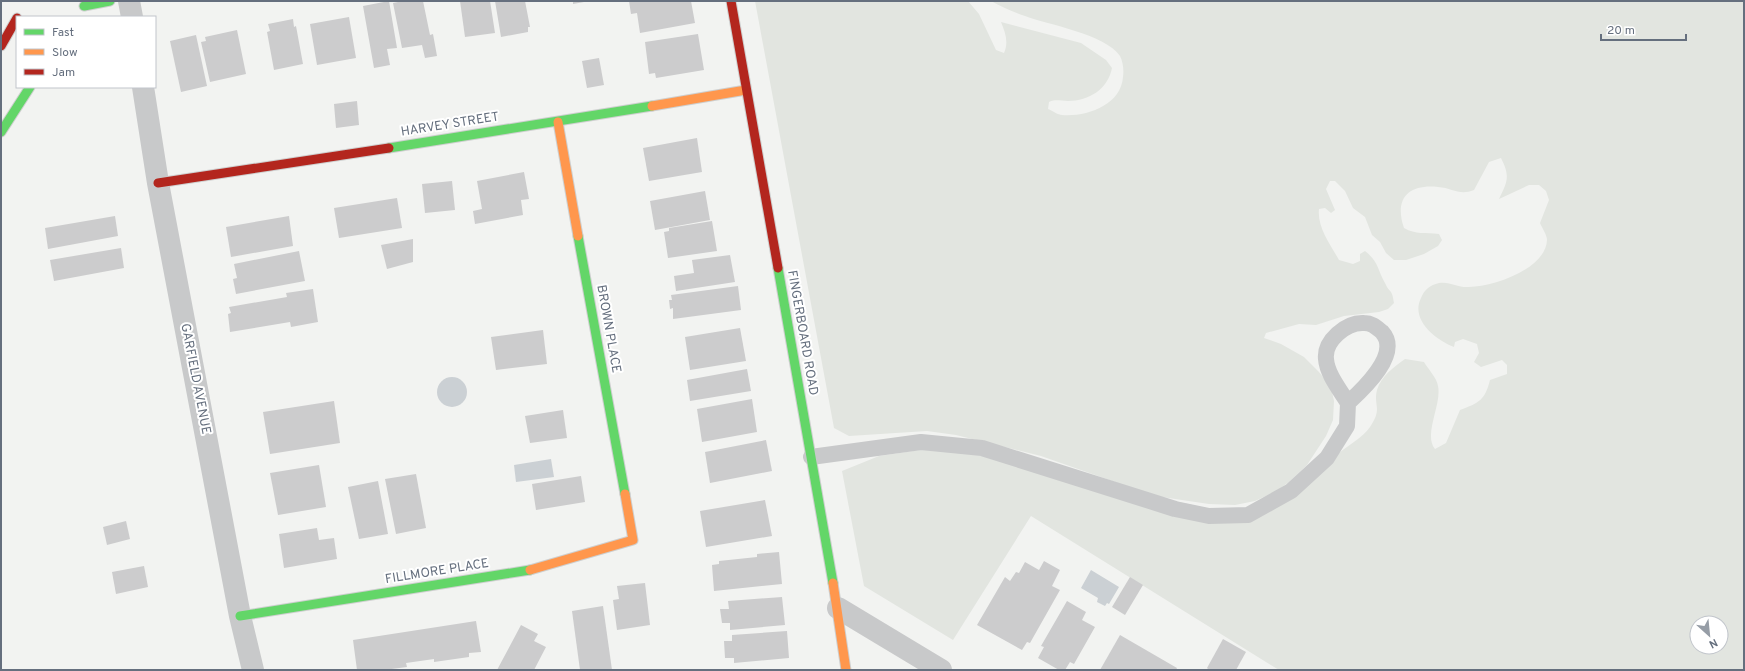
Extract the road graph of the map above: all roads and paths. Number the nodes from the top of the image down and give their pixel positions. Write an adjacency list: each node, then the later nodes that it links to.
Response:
1 (110, 1): 4 (main road)
2 (129, 1): 5 (street)
3 (731, 1): 11 (main road, FINGERBOARD ROAD)
4 (84, 6)
5 (132, 16)
6 (16, 19): 7 (main road)
7 (1, 46)
8 (25, 88): 12 (main road)
9 (29, 88): 14 (main road)
10 (143, 88): 15 (street, GARFIELD AVENUE)
11 (746, 90): 13 (main road, HARVEY STREET); 17 (main road, FINGERBOARD ROAD)
12 (6, 106)
13 (558, 122): 15 (main road, HARVEY STREET); 18 (main road, BROWN PLACE)
14 (1, 132)
15 (158, 183): 20 (street, GARFIELD AVENUE)
16 (1348, 403): 16 (lane); 17 (lane)
17 (811, 457): 19 (main road, FINGERBOARD ROAD)
18 (633, 540): 20 (main road, FILLMORE PLACE)
19 (838, 608): 22 (main road, FINGERBOARD ROAD); 23 (street)
20 (240, 616): 21 (street, GARFIELD AVENUE)
21 (253, 670)
22 (846, 670)
23 (941, 670)

